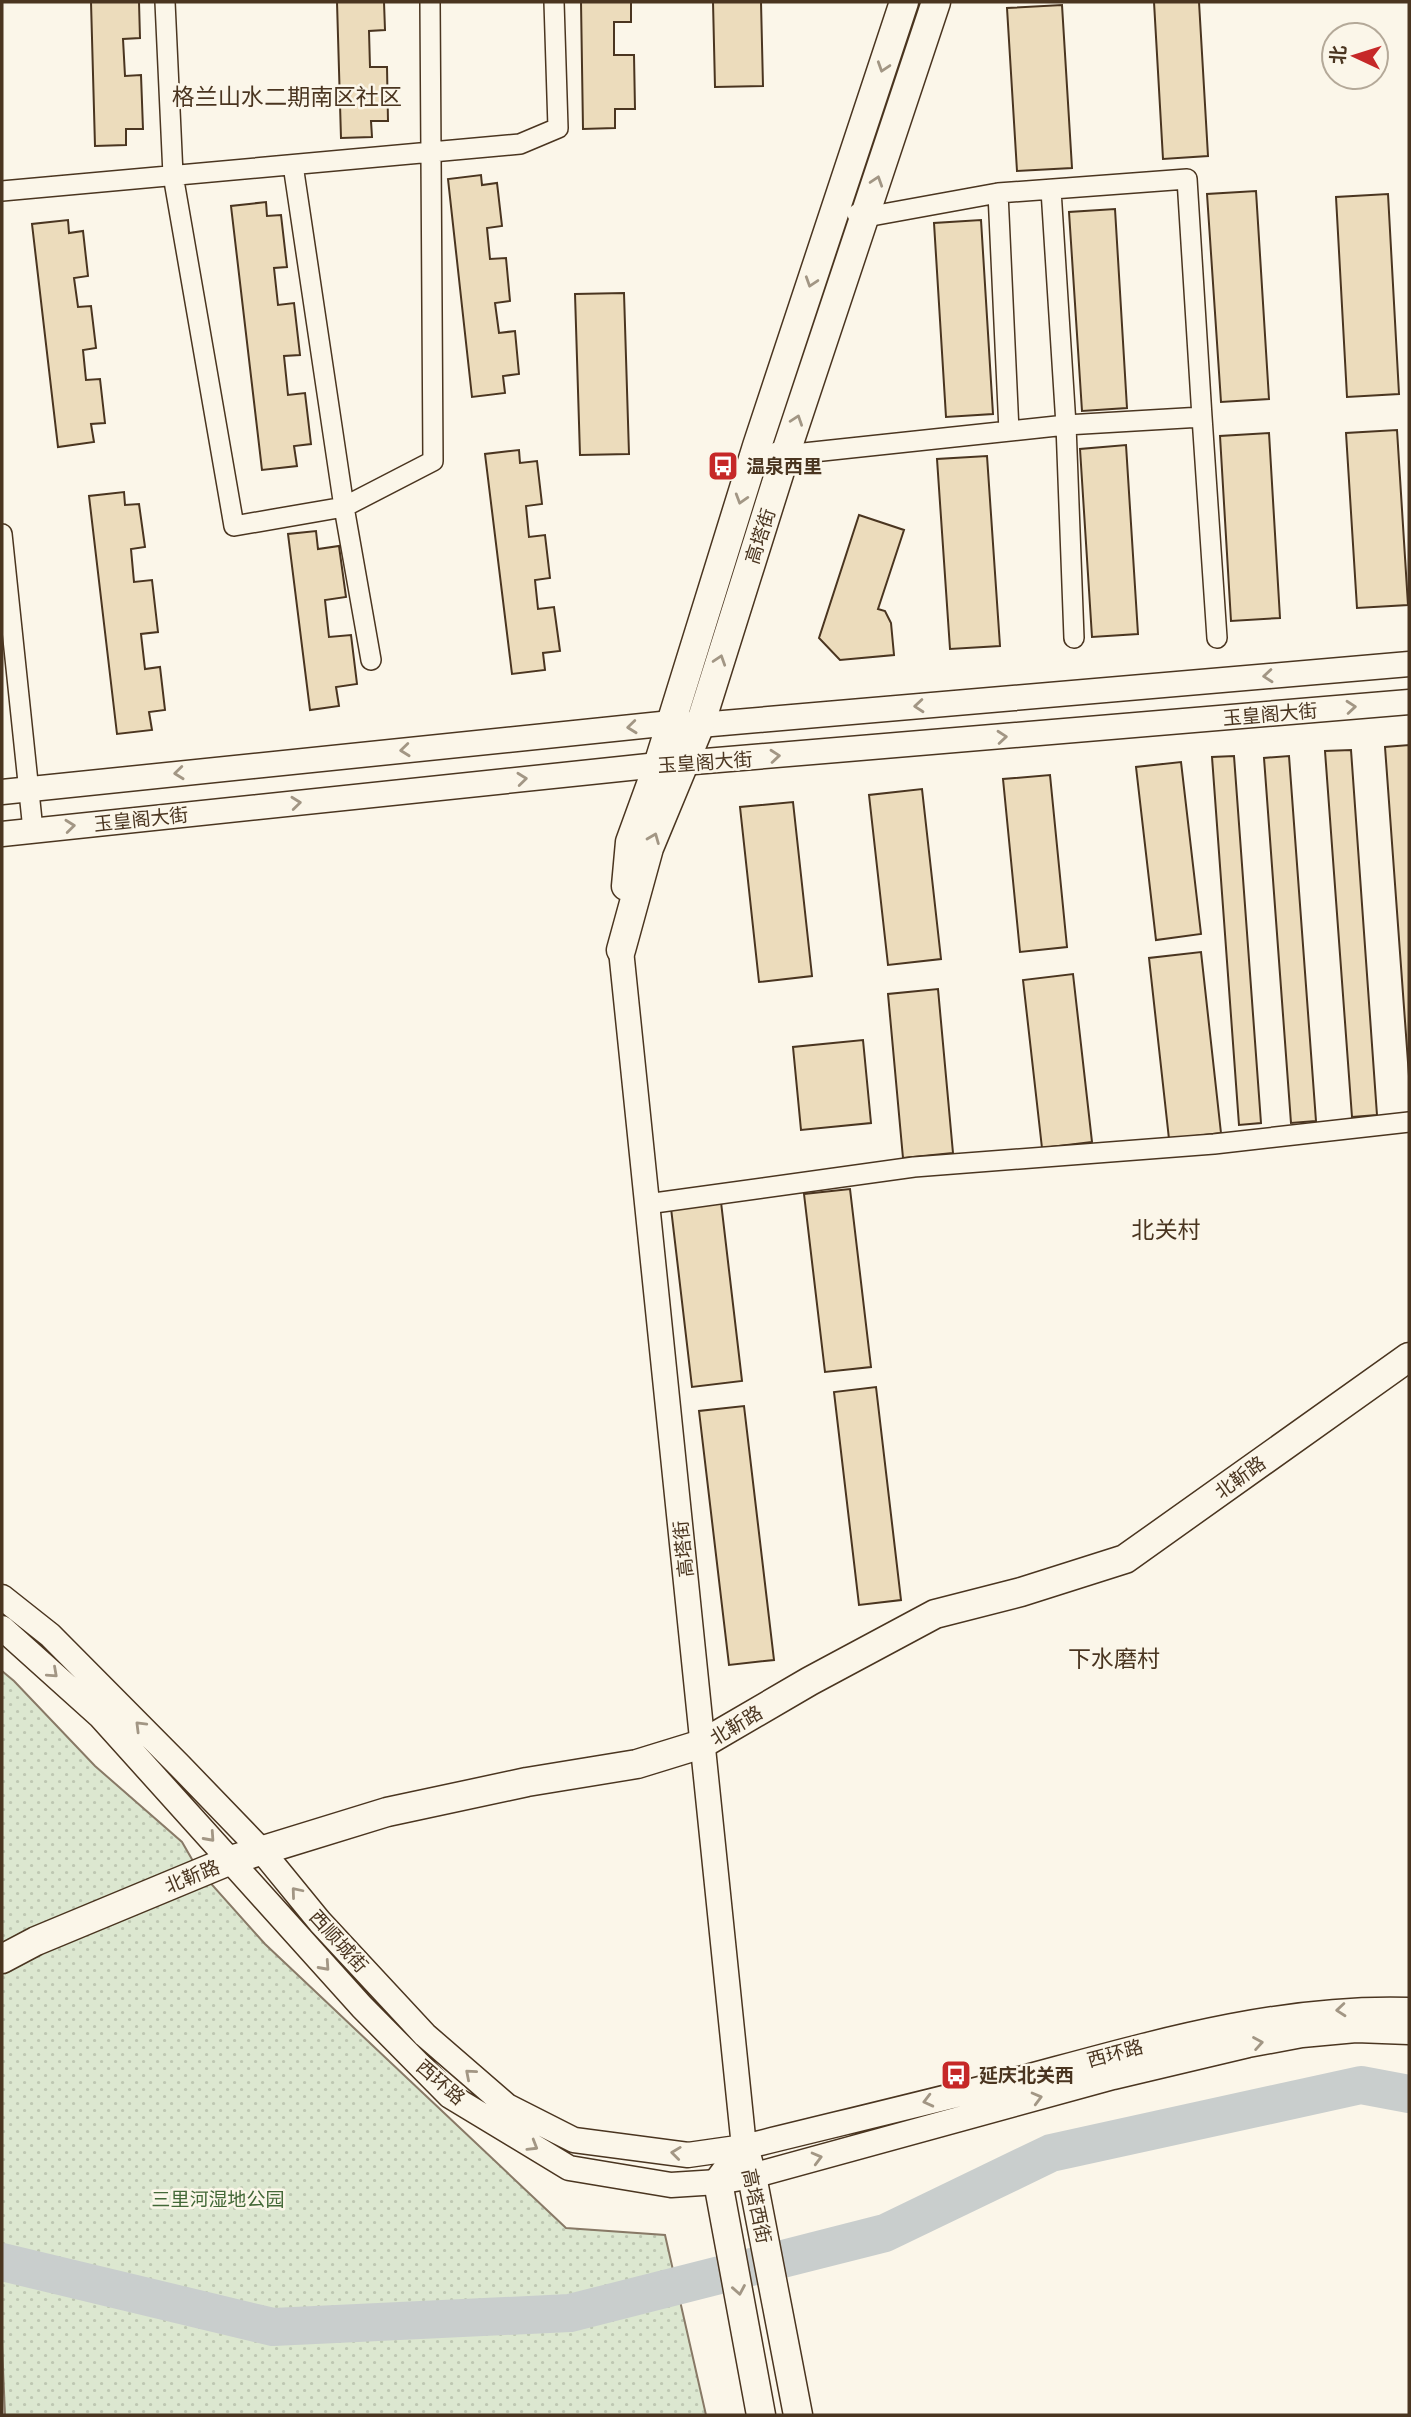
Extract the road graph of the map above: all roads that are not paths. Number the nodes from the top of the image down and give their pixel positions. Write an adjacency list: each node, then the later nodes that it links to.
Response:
1 (165, 2): 8 (street)
2 (430, 2): 6 (street)
3 (554, 2): 6 (street)
4 (904, 2): 12 (main road, 高塔街, one-way to 12)
5 (936, 2): 13 (main road, 高塔街, one-way to 5)
6 (432, 152): 7 (street); 19 (street)
7 (293, 164): 8 (street); 19 (street)
8 (173, 176): 10 (street); 19 (street)
9 (1051, 190): 11 (street); 14 (street); 15 (street)
10 (2, 191)
11 (998, 193): 13 (street); 16 (street)
12 (836, 206): 13 (street); 17 (main road, 高塔街, one-way to 17)
13 (866, 216): 18 (main road, 高塔街, one-way to 13)
14 (1202, 417): 15 (street); 21 (street)
15 (1066, 425): 16 (street); 22 (street)
16 (1009, 431): 18 (street)
17 (757, 446): 18 (street); 26 (main road, 高塔街, one-way to 26)
18 (785, 455): 27 (main road, 高塔街, one-way to 18)
19 (344, 507): 23 (street)
20 (2, 534): 29 (street)
21 (1217, 638)
22 (1074, 639)
23 (371, 660)
24 (1409, 664): 27 (street, 玉皇阁大街, one-way to 27)
25 (1409, 702): 28 (street, 玉皇阁大街, one-way to 25)
26 (671, 723): 27 (street, 玉皇阁大街); 28 (main road, 高塔街); 29 (street, 玉皇阁大街, one-way to 29)
27 (700, 725): 28 (main road, 高塔街)
28 (671, 764): 31 (street, 玉皇阁大街, one-way to 28); 33 (main road, 高塔街)
29 (28, 788): 30 (street, 玉皇阁大街); 31 (street)
30 (2, 792)
31 (33, 830): 32 (street, 玉皇阁大街)
32 (2, 834)
33 (621, 950): 35 (street, 高塔街)
34 (1409, 1122): 35 (street)
35 (647, 1204): 39 (street, 高塔街)
36 (1409, 1357): 39 (main road, 北靳路)
37 (2, 1597): 40 (street, 西顺城街, one-way to 37)
38 (2, 1628): 41 (street, one-way to 41)
39 (702, 1744): 40 (main road, 北靳路); 45 (street, 高塔街)
40 (262, 1851): 41 (main road, 北靳路); 45 (street, 西顺城街, one-way to 40)
41 (231, 1860): 42 (main road, 北靳路); 47 (street, 西环路, one-way to 47)
42 (2, 1959)
43 (1409, 2010): 45 (street, 西环路, one-way to 45)
44 (1409, 2032): 46 (street, 西环路, one-way to 44)
45 (744, 2147): 46 (main road, 高塔西街); 47 (main road, 高塔西街)
46 (752, 2176): 47 (street, 西环路); 49 (main road, 高塔西街)
47 (719, 2182): 48 (main road, 高塔西街, one-way to 48)
48 (761, 2415)
49 (798, 2415)

